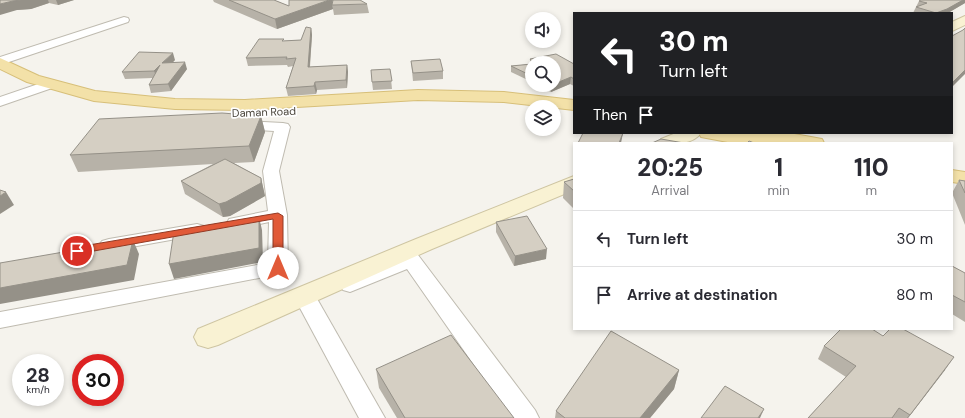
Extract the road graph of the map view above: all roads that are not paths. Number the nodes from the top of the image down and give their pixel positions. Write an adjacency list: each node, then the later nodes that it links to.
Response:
1 (124, 20): 4 (street)
2 (965, 20): 3 (street)
3 (953, 26)
4 (0, 62): 6 (main road)
5 (0, 79): 7 (main road, Daman Road)
6 (50, 84): 7 (street); 9 (main road)
7 (33, 91): 8 (street); 11 (main road, Daman Road)
8 (0, 102)
9 (573, 105)
10 (525, 110): 11 (main road, Daman Road)
11 (240, 112): 25 (street)
12 (561, 113): 13 (main road)
13 (573, 115)
14 (690, 134): 17 (street)
15 (714, 134): 18 (main road)
16 (761, 134): 19 (main road)
17 (670, 142)
18 (759, 142)
19 (810, 142)
20 (953, 166): 21 (main road)
21 (965, 168)
22 (953, 176): 23 (main road)
23 (965, 178)
24 (573, 182): 27 (street)
25 (278, 216): 26 (street); 29 (street)
26 (93, 248)
27 (335, 282): 28 (street); 32 (street)
28 (304, 295): 30 (street); 31 (street)
29 (0, 320)
30 (208, 337)
31 (372, 418)
32 (526, 418)

